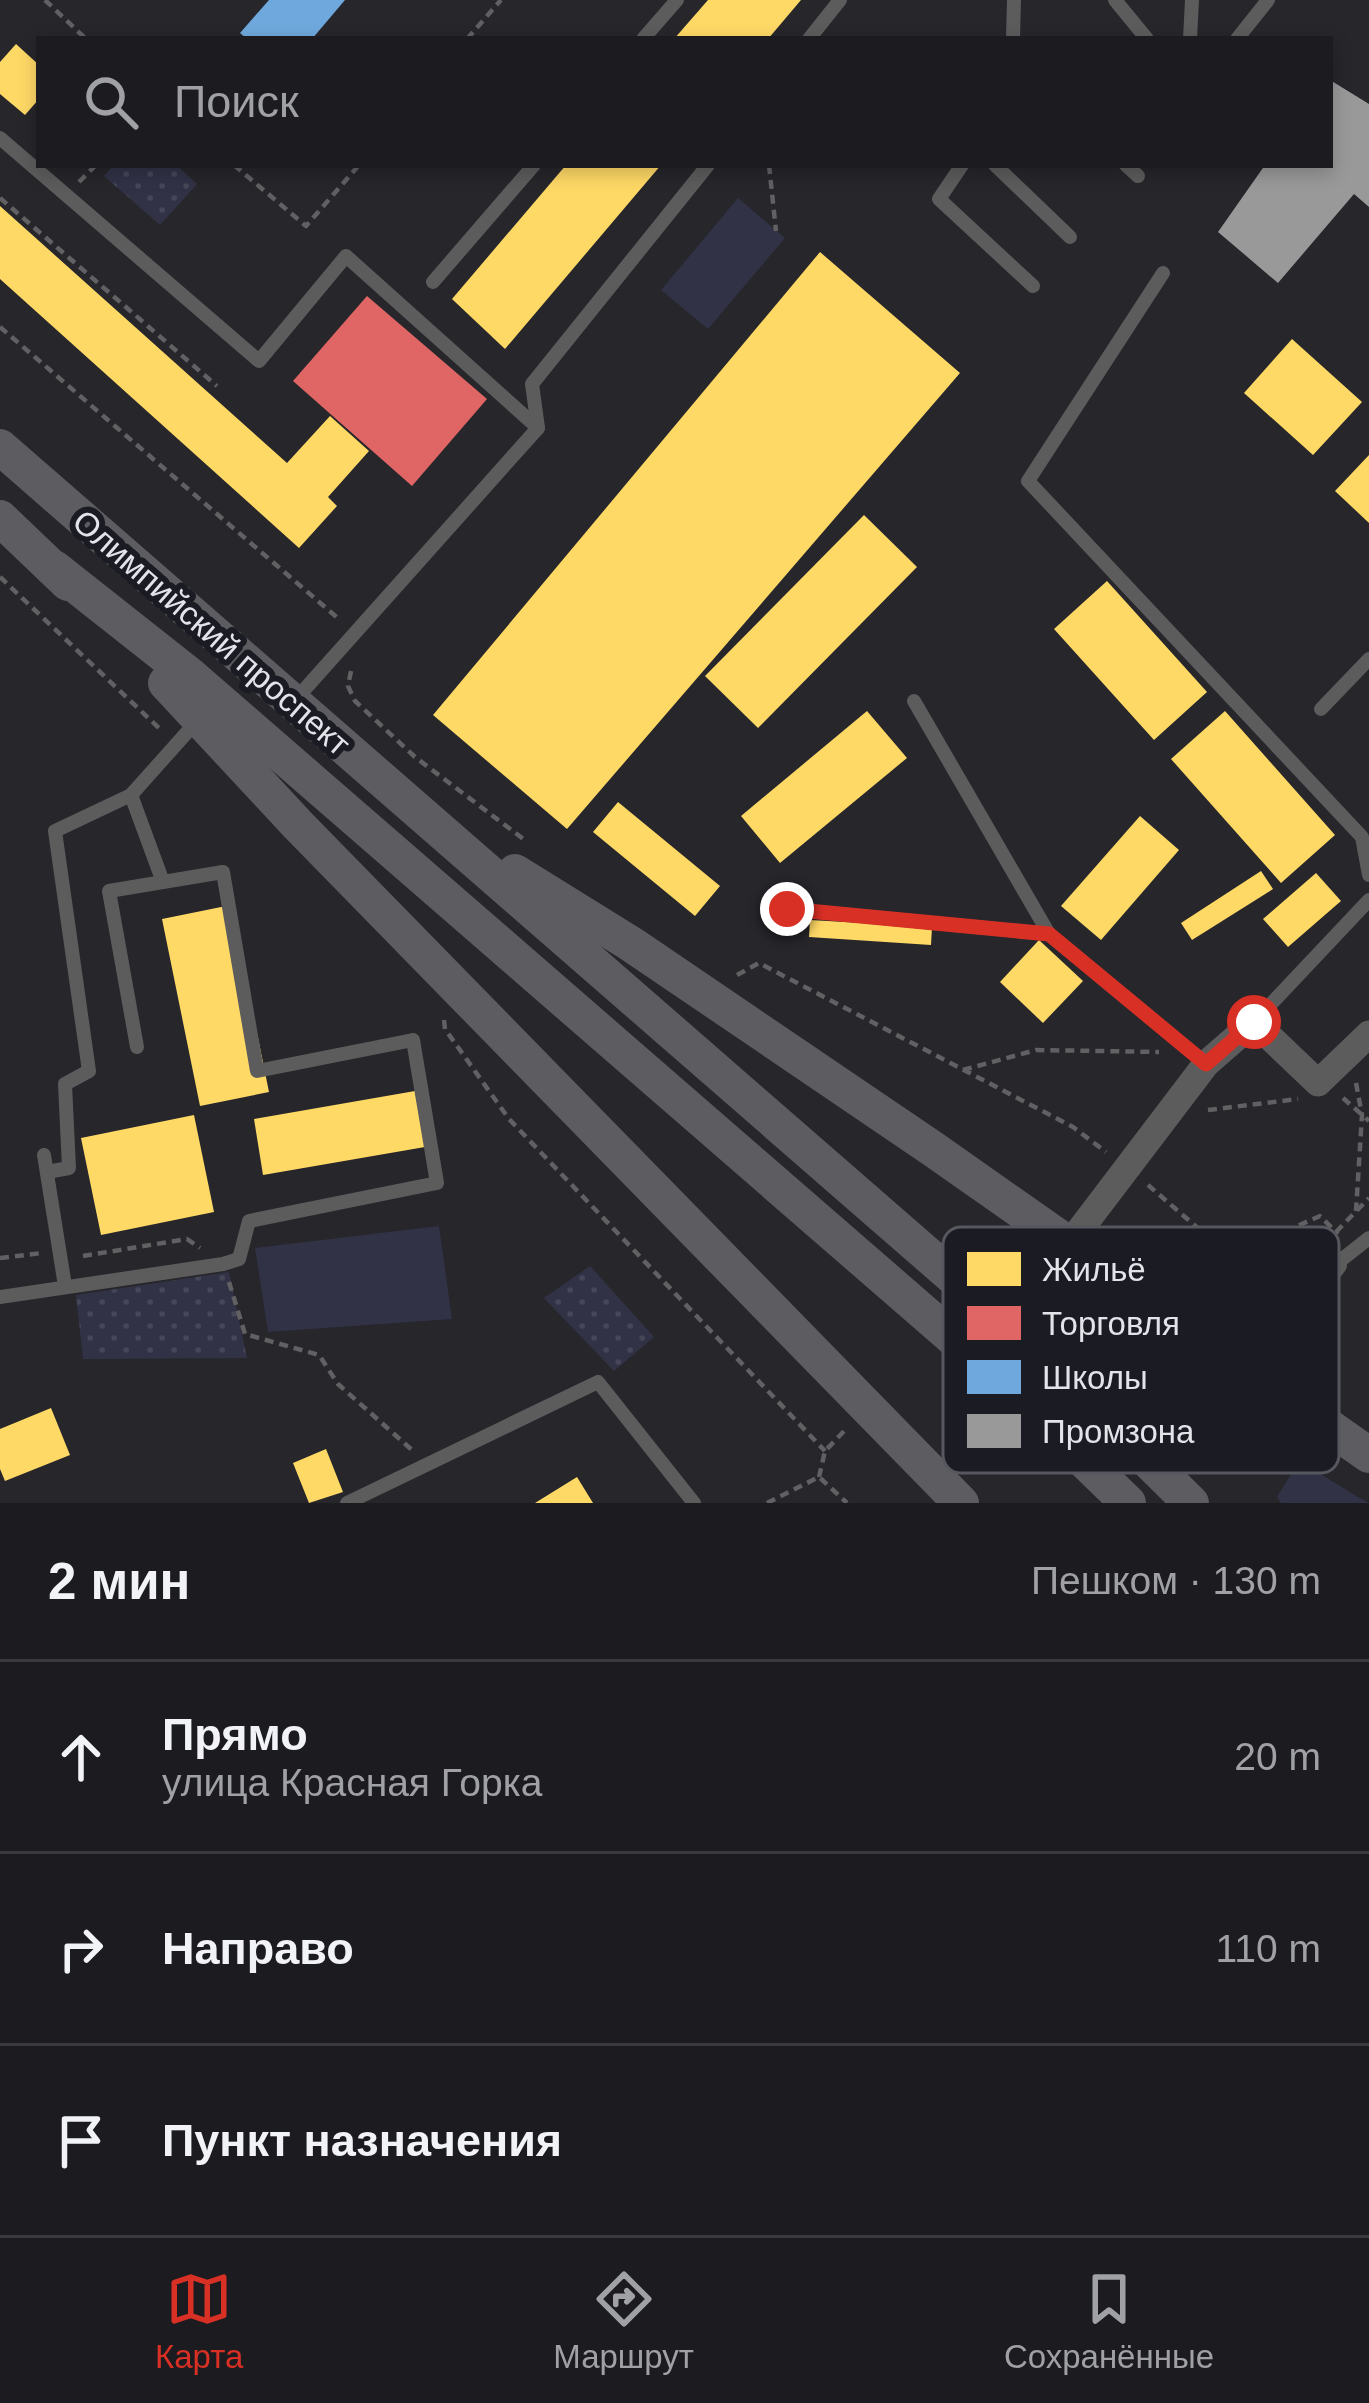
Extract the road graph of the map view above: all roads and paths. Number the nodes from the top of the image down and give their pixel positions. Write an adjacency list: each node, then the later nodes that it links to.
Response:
1 (45, 0): 9 (path)
2 (500, 0): 10 (path)
3 (677, 0): 11 (lane)
4 (840, 0): 12 (lane)
5 (1014, 0): 13 (lane)
6 (1114, 0): 14 (lane)
7 (1192, 0): 15 (lane)
8 (1268, 0): 16 (lane)
9 (83, 36)
10 (470, 36)
11 (646, 36)
12 (811, 36)
13 (1012, 36)
14 (1144, 36)
15 (1190, 36)
16 (1239, 36)
17 (0, 138): 33 (lane)
18 (238, 168): 19 (path)
19 (356, 168)
20 (531, 168): 29 (lane)
21 (706, 168): 33 (lane)
22 (769, 168): 26 (path)
23 (960, 168): 30 (lane)
24 (998, 168): 27 (lane)
25 (0, 198): 32 (path)
26 (776, 231)
27 (1070, 237)
28 (1163, 273): 46 (lane)
29 (433, 282)
30 (1033, 286)
31 (0, 326): 37 (path)
32 (217, 386)
33 (538, 428): 37 (lane)
34 (0, 447): 40 (main road, Олимпийский проспект)
35 (0, 518): 36 (main road, Олимпийский проспект)
36 (54, 568): 42 (main road); 88 (main road)
37 (355, 634): 40 (lane); 45 (path)
38 (1369, 658): 41 (lane)
39 (914, 701): 50 (lane)
40 (292, 703): 44 (main road, Олимпийский проспект)
41 (1321, 709)
42 (200, 718): 43 (lane); 99 (main road)
43 (131, 795): 47 (lane); 66 (lane)
44 (423, 816): 69 (main road); 84 (main road)
45 (530, 844)
46 (1369, 874)
47 (163, 882): 55 (lane); 83 (lane)
48 (1369, 900): 52 (lane)
49 (787, 909): 50 (lane)
50 (1049, 934): 56 (lane)
51 (736, 976): 58 (path)
52 (1254, 1022): 54 (street); 56 (street)
53 (445, 1029): 94 (path)
54 (1369, 1034)
55 (137, 1047)
56 (1199, 1058): 58 (path); 65 (street)
57 (1352, 1066): 62 (path)
58 (964, 1070): 65 (path)
59 (1332, 1088): 62 (path)
60 (1301, 1099): 61 (path)
61 (1190, 1112)
62 (1362, 1114): 63 (path); 68 (path)
63 (1369, 1121)
64 (44, 1155): 66 (lane)
65 (1127, 1168): 70 (street); 71 (path)
66 (46, 1172): 86 (lane)
67 (1369, 1198): 68 (path)
68 (1356, 1211): 74 (path)
69 (1047, 1227)
70 (1082, 1227)
71 (1196, 1227)
72 (1295, 1227): 73 (path)
73 (1331, 1227)
74 (1339, 1229)
75 (1339, 1235): 78 (path)
76 (1369, 1238): 78 (lane)
77 (187, 1239): 80 (path)
78 (1353, 1251): 82 (lane); 85 (lane)
79 (30, 1252): 81 (path)
80 (81, 1256)
81 (0, 1258)
82 (1339, 1261)
83 (223, 1264): 86 (lane); 91 (path)
84 (943, 1268)
85 (1339, 1270)
86 (65, 1286): 87 (lane)
87 (0, 1297)
88 (943, 1329)
89 (1339, 1435): 90 (main road)
90 (1369, 1455)
91 (428, 1464): 95 (lane); 96 (lane)
92 (1097, 1473): 100 (main road)
93 (1161, 1473): 101 (main road)
94 (819, 1477): 97 (path); 98 (path)
95 (346, 1503)
96 (694, 1503)
97 (767, 1503)
98 (847, 1503)
99 (961, 1503)
100 (1128, 1503)
101 (1191, 1503)

